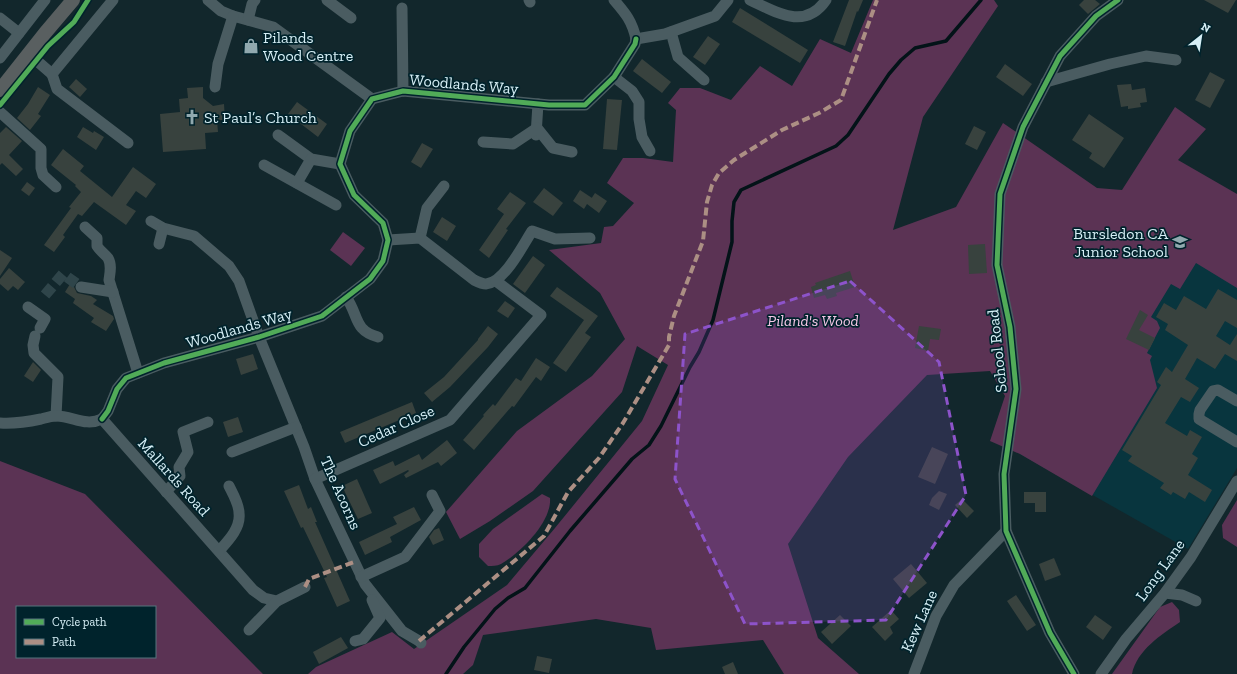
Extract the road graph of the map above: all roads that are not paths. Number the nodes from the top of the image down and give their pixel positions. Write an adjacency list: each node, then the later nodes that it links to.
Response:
1 (45, 0): 18 (street)
2 (74, 0): 20 (main road)
3 (113, 0): 23 (street)
4 (208, 0): 13 (street)
5 (256, 0): 16 (street)
6 (328, 0): 15 (street)
7 (614, 0): 19 (street)
8 (728, 0): 17 (street)
9 (750, 0): 10 (street)
10 (826, 0)
11 (1118, 0): 26 (street, School Road)
12 (402, 8): 29 (street)
13 (233, 16): 16 (street); 27 (street)
14 (0, 18): 18 (street)
15 (351, 18)
16 (248, 20): 30 (street)
17 (671, 32): 19 (street); 25 (street)
18 (19, 33): 21 (street)
19 (636, 39): 24 (street, Woodlands Way)
20 (28, 54): 23 (street); 28 (main road)
21 (0, 58)
22 (1176, 60): 26 (street)
23 (52, 74): 36 (street)
24 (614, 77): 31 (street, Woodlands Way); 37 (street)
25 (704, 80)
26 (1046, 82): 74 (street, School Road)
27 (215, 87)
28 (0, 90)
29 (403, 91): 30 (street, Woodlands Way); 31 (street, Woodlands Way)
30 (372, 99): 40 (street)
31 (538, 104): 33 (street)
32 (0, 112): 44 (street)
33 (537, 132): 35 (street); 38 (street)
34 (278, 135): 39 (street)
35 (484, 142)
36 (128, 143)
37 (650, 150)
38 (572, 152)
39 (311, 159): 40 (street); 42 (street)
40 (340, 164): 51 (street)
41 (264, 165): 42 (street)
42 (297, 183): 45 (street)
43 (444, 186): 49 (street)
44 (56, 187)
45 (336, 205)
46 (151, 221): 48 (street, The Acorns)
47 (85, 227): 55 (street)
48 (163, 228): 52 (street); 59 (street, The Acorns)
49 (420, 238): 51 (street); 53 (street)
50 (590, 238): 53 (street)
51 (388, 240): 56 (street, Woodlands Way)
52 (159, 244)
53 (496, 281): 69 (street, Cedar Close)
54 (80, 287): 55 (street)
55 (113, 292): 60 (street)
56 (346, 297): 58 (street); 59 (street, Woodlands Way)
57 (28, 307): 62 (street)
58 (378, 337)
59 (259, 338): 60 (street, Woodlands Way); 66 (street, The Acorns)
60 (138, 372): 63 (street, Woodlands Way)
61 (1237, 401): 67 (street)
62 (56, 416): 63 (street); 65 (street)
63 (102, 419): 72 (street, Mallards Road)
64 (208, 422): 72 (street)
65 (0, 423)
66 (296, 427): 68 (street); 69 (street, The Acorns)
67 (1237, 442)
68 (232, 452)
69 (315, 479): 76 (street, The Acorns)
70 (1237, 481): 78 (street, Long Lane)
71 (230, 486): 75 (street)
72 (166, 492): 75 (street, Mallards Road)
73 (432, 495): 76 (street)
74 (1006, 532): 84 (street, Kew Lane); 85 (street, School Road)
75 (219, 552): 80 (street, Mallards Road)
76 (363, 581): 82 (street); 83 (street, The Acorns)
77 (305, 587): 80 (street)
78 (1165, 593): 79 (street); 86 (street, Long Lane)
79 (1196, 600)
80 (277, 602): 81 (street)
81 (249, 630)
82 (355, 641)
83 (421, 643)
84 (914, 674)
85 (1074, 674)
86 (1101, 674)

